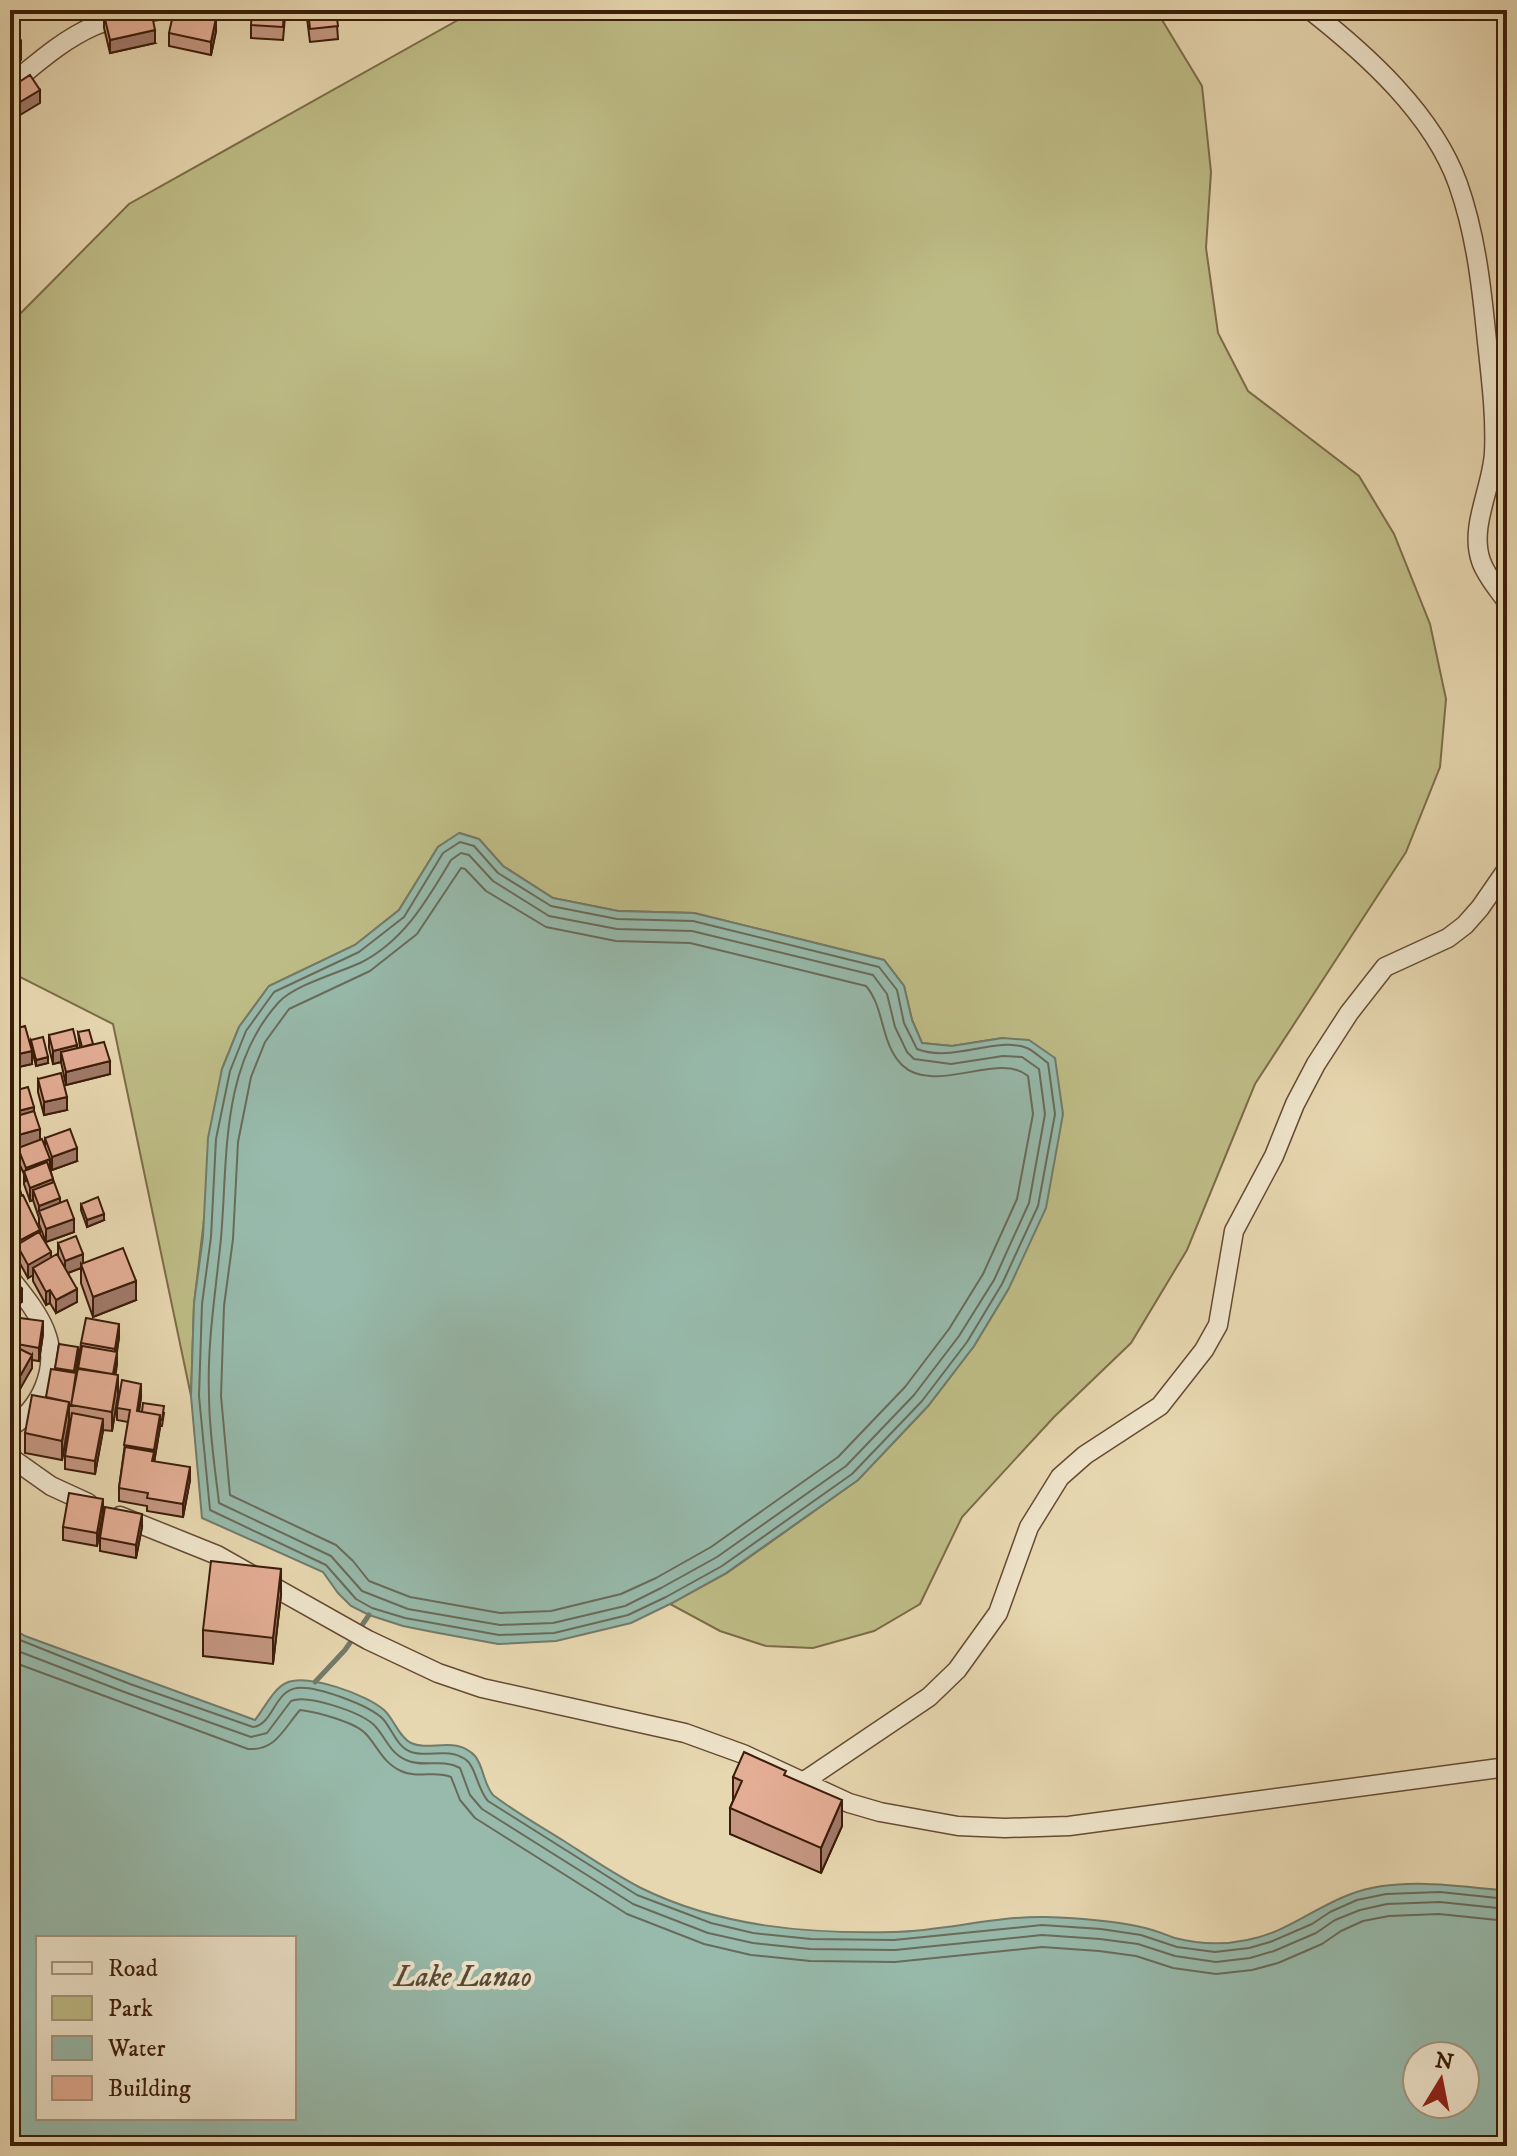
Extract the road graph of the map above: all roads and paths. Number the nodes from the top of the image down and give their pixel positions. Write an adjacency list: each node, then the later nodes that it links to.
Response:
1 (162, 10): 3 (street)
2 (1310, 10): 4 (street)
3 (10, 85)
4 (1507, 602)
5 (1507, 869): 10 (street)
6 (10, 1278): 7 (street)
7 (10, 1427)
8 (10, 1457): 10 (street)
9 (1507, 1767): 10 (street)
10 (803, 1782)

